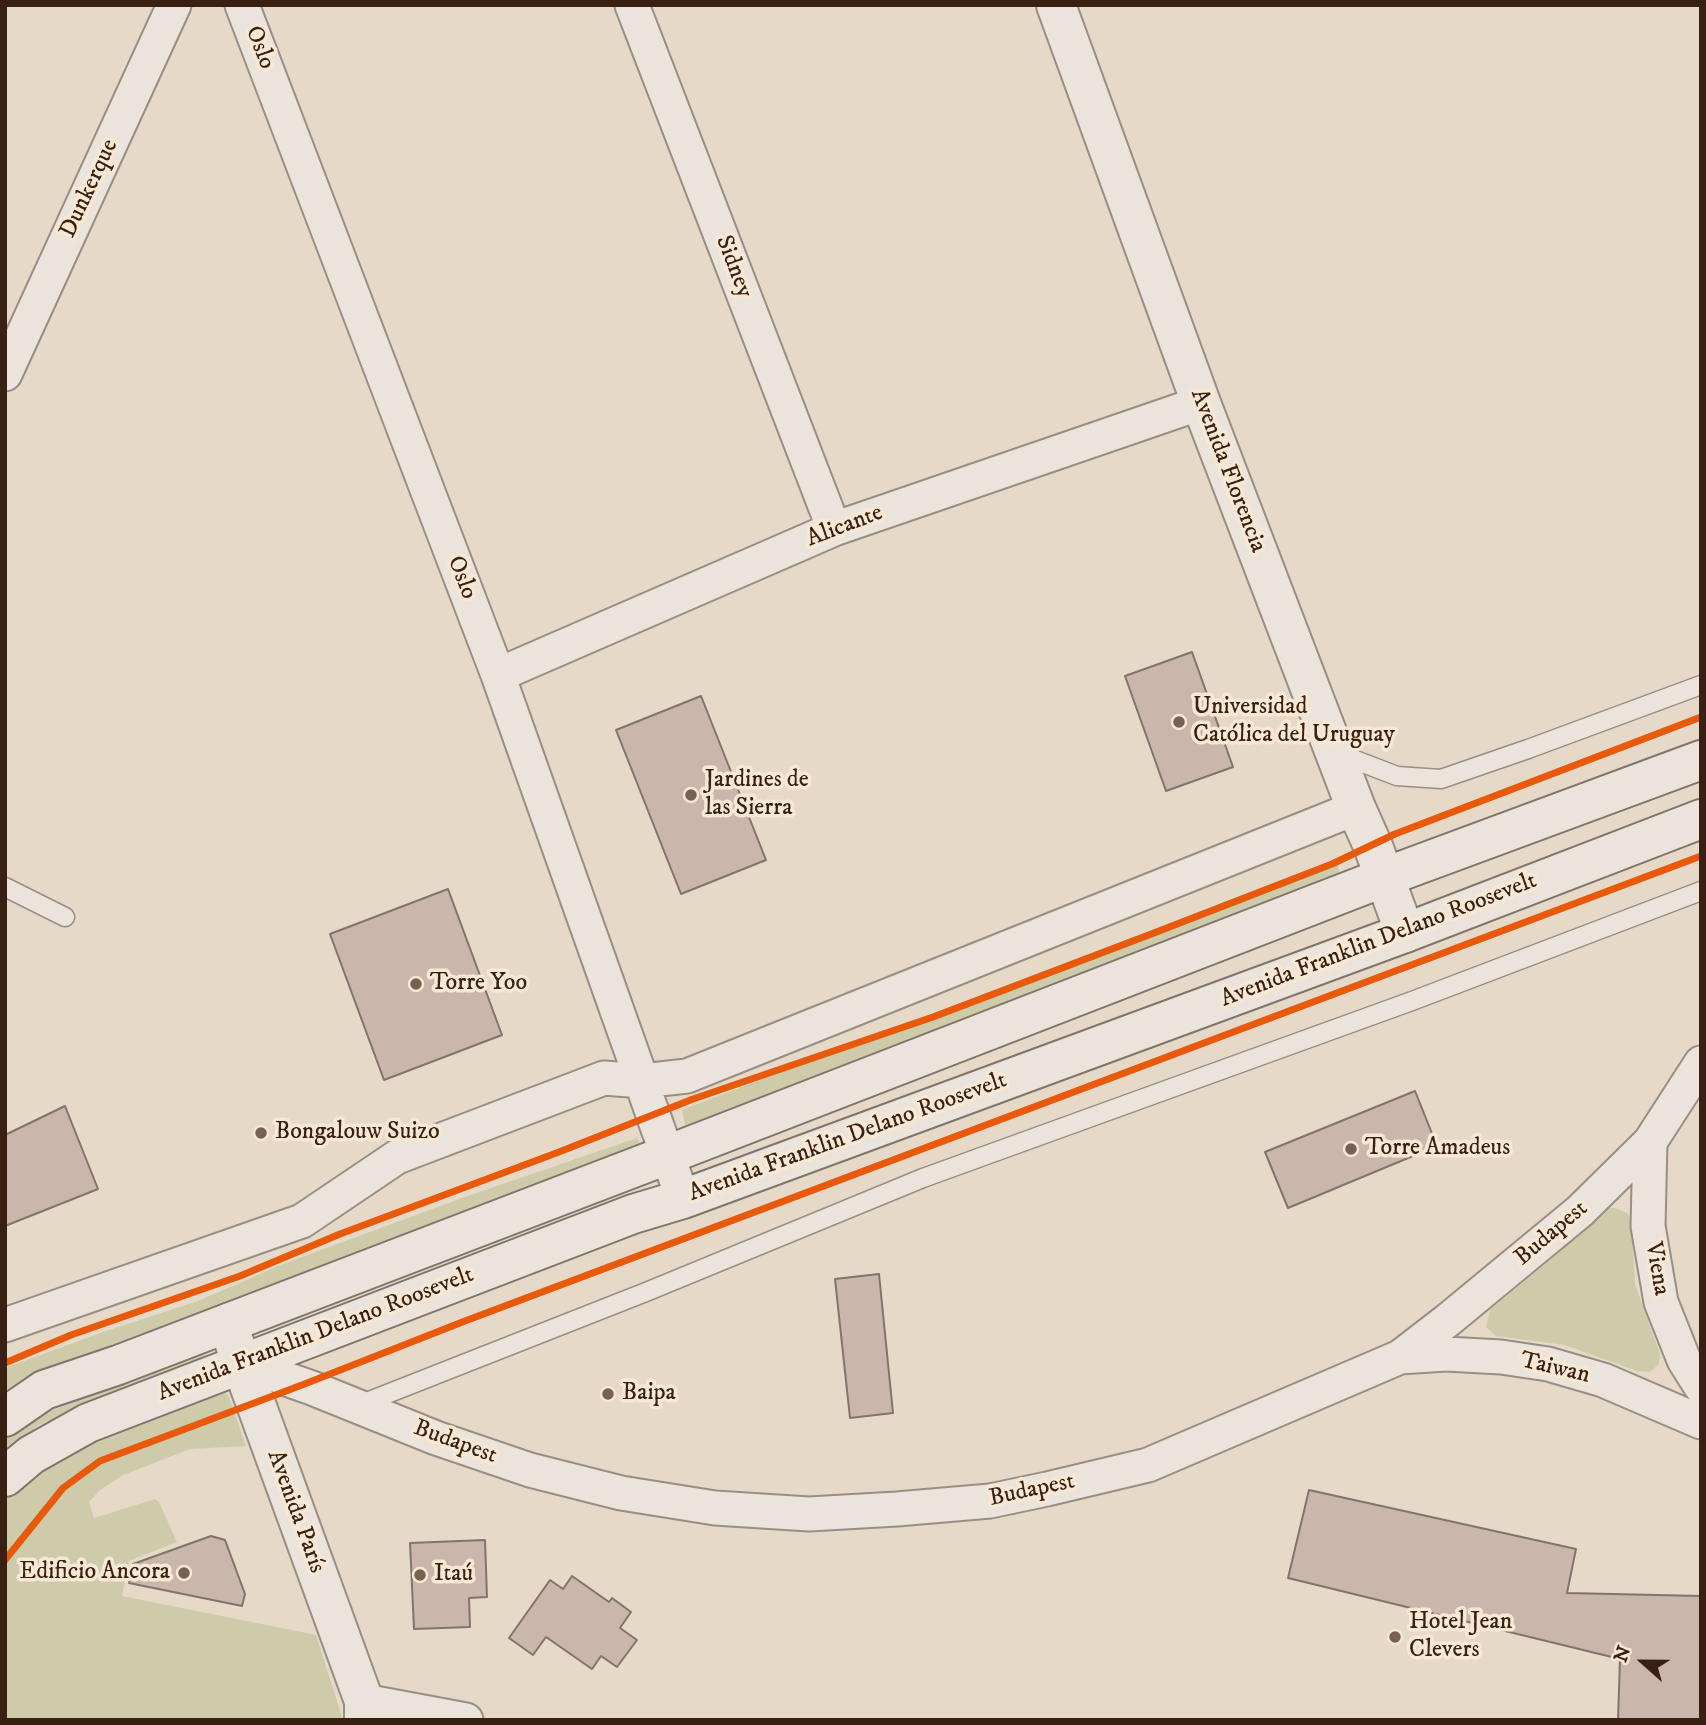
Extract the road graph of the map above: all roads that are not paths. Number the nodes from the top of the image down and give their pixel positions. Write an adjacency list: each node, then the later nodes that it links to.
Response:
1 (174, 5): 5 (street, Dunkerque)
2 (242, 5): 8 (street, Oslo)
3 (632, 5): 7 (street, Sidney)
4 (1056, 5): 6 (main road, Avenida Florencia)
5 (5, 373)
6 (1201, 403): 7 (street, Alicante); 10 (main road, Avenida Florencia)
7 (834, 529): 8 (street, Alicante)
8 (498, 675): 20 (street, Oslo)
9 (1701, 685): 10 (lane)
10 (1335, 752): 12 (main road, Avenida Florencia)
11 (1701, 760): 14 (main road, Avenida Franklin Delano Roosevelt)
12 (1356, 808): 14 (main road, Avenida Florencia); 20 (street)
13 (1701, 820): 18 (main road, Avenida Franklin Delano Roosevelt)
14 (1385, 877): 18 (main road, Avenida Florencia); 22 (main road, Avenida Franklin Delano Roosevelt)
15 (5, 887): 17 (lane)
16 (1701, 891): 29 (lane)
17 (65, 917)
18 (1405, 933): 23 (main road, Avenida Franklin Delano Roosevelt)
19 (1701, 1063): 21 (street, Budapest)
20 (642, 1081): 22 (street, Oslo); 25 (street)
21 (1650, 1142): 26 (street, Budapest); 28 (street, Viena)
22 (667, 1155): 23 (street, Oslo); 24 (main road, Avenida Franklin Delano Roosevelt)
23 (682, 1199): 27 (main road, Avenida Franklin Delano Roosevelt)
24 (228, 1322): 27 (main road, Avenida París); 30 (main road, Avenida Franklin Delano Roosevelt)
25 (5, 1325)
26 (1400, 1357): 29 (street, Budapest); 31 (street, Taiwan)
27 (241, 1363): 29 (street, Budapest); 32 (main road, Avenida Franklin Delano Roosevelt); 33 (main road, Avenida París)
28 (1701, 1387)
29 (355, 1406)
30 (5, 1417)
31 (1701, 1422)
32 (5, 1477)
33 (369, 1714): 34 (street)
34 (466, 1720)

